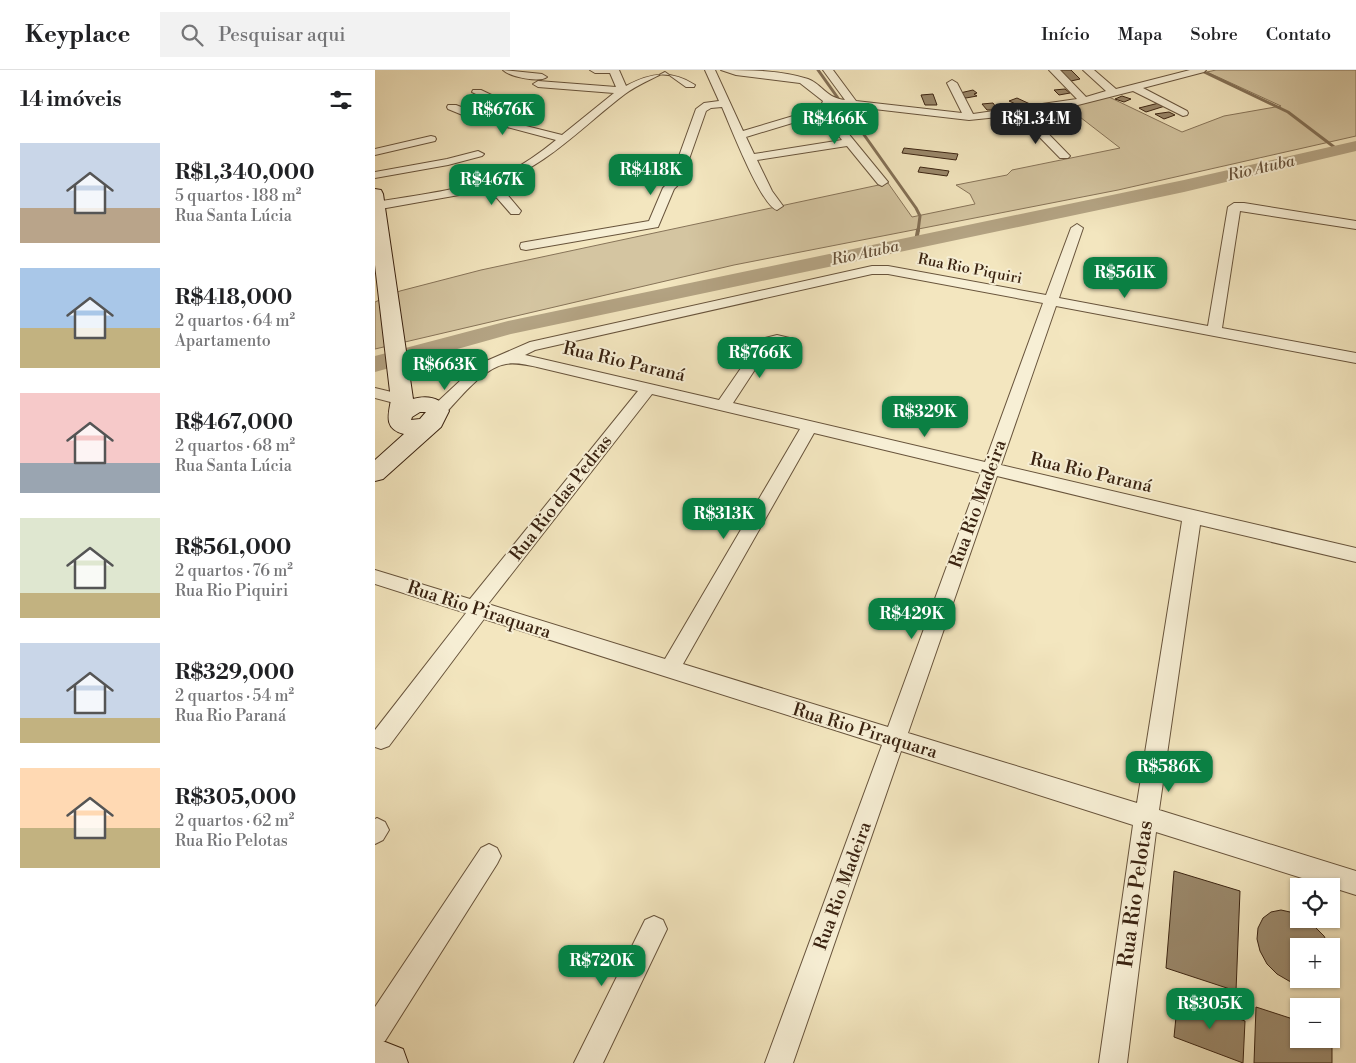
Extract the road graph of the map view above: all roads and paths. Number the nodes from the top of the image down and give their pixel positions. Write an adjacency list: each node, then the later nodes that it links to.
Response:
1 (508, 70): 15 (street)
2 (595, 70): 3 (street)
3 (614, 70): 15 (street)
4 (662, 70): 15 (street)
5 (669, 70): 13 (street)
6 (710, 70): 19 (street)
7 (726, 70): 20 (street)
8 (828, 70): 21 (street)
9 (1054, 70): 18 (street)
10 (1088, 70): 17 (street)
11 (1199, 70): 14 (street)
12 (952, 84): 27 (street)
13 (690, 85)
14 (1136, 88): 17 (street); 25 (street)
15 (623, 91): 31 (street)
16 (477, 92): 26 (street)
17 (1114, 93): 18 (street)
18 (1084, 100): 24 (street)
19 (726, 104): 29 (street); 46 (street)
20 (829, 104): 21 (street); 29 (street); 32 (street)
21 (853, 104): 27 (street)
22 (452, 107): 26 (street)
23 (531, 109): 28 (street)
24 (1021, 112): 27 (street); 35 (street)
25 (1183, 113)
26 (469, 114): 28 (street)
27 (969, 117)
28 (505, 123): 31 (street)
29 (740, 135): 36 (street)
30 (431, 139): 33 (street)
31 (564, 139): 39 (street)
32 (850, 142): 36 (street); 38 (street)
33 (375, 152)
34 (478, 154): 37 (street)
35 (1064, 156)
36 (751, 158): 41 (street)
37 (375, 175)
38 (883, 182)
39 (480, 186): 40 (street); 42 (street)
40 (376, 202): 45 (street)
41 (777, 206)
42 (515, 211)
43 (1356, 225): 48 (street)
44 (1077, 228): 47 (street, Rua Rio Madeira)
45 (377, 234): 55 (street)
46 (526, 246)
47 (1051, 300): 48 (street, Rua Rio Piquiri); 51 (street, Rua Rio Piquiri); 59 (street, Rua Rio Madeira)
48 (1214, 331): 50 (street, Rua Rio Piquiri)
49 (793, 343): 54 (street)
50 (1356, 358)
51 (495, 362): 52 (street, Rua Rio Paraná); 56 (street, Rua Rio Piquiri)
52 (648, 389): 54 (street, Rua Rio Paraná); 64 (street, Rua Rio das Pedras)
53 (375, 393): 55 (street)
54 (723, 406): 57 (street, Rua Rio Paraná)
55 (401, 408): 56 (street); 58 (street)
56 (431, 414): 58 (street)
57 (809, 427): 59 (street, Rua Rio Paraná); 65 (street)
58 (393, 455): 60 (street)
59 (990, 470): 61 (street, Rua Rio Paraná); 67 (street, Rua Rio Madeira)
60 (375, 473)
61 (1192, 518): 62 (street, Rua Rio Paraná); 68 (street, Rua Rio Pelotas)
62 (1356, 555)
63 (375, 577): 64 (street, Rua Rio Piraquara)
64 (477, 609): 65 (street, Rua Rio Piraquara); 66 (street, Rua Rio das Pedras)
65 (669, 670): 67 (street, Rua Rio Piraquara)
66 (381, 739)
67 (895, 740): 68 (street, Rua Rio Piraquara); 76 (street, Rua Rio Madeira)
68 (1147, 818): 70 (street, Rua Rio Piraquara); 77 (street, Rua Rio Pelotas)
69 (489, 856): 72 (street)
70 (1356, 883)
71 (654, 929): 75 (street)
72 (375, 1031)
73 (375, 1057): 74 (street)
74 (389, 1063)
75 (588, 1063)
76 (779, 1063)
77 (1113, 1063)

